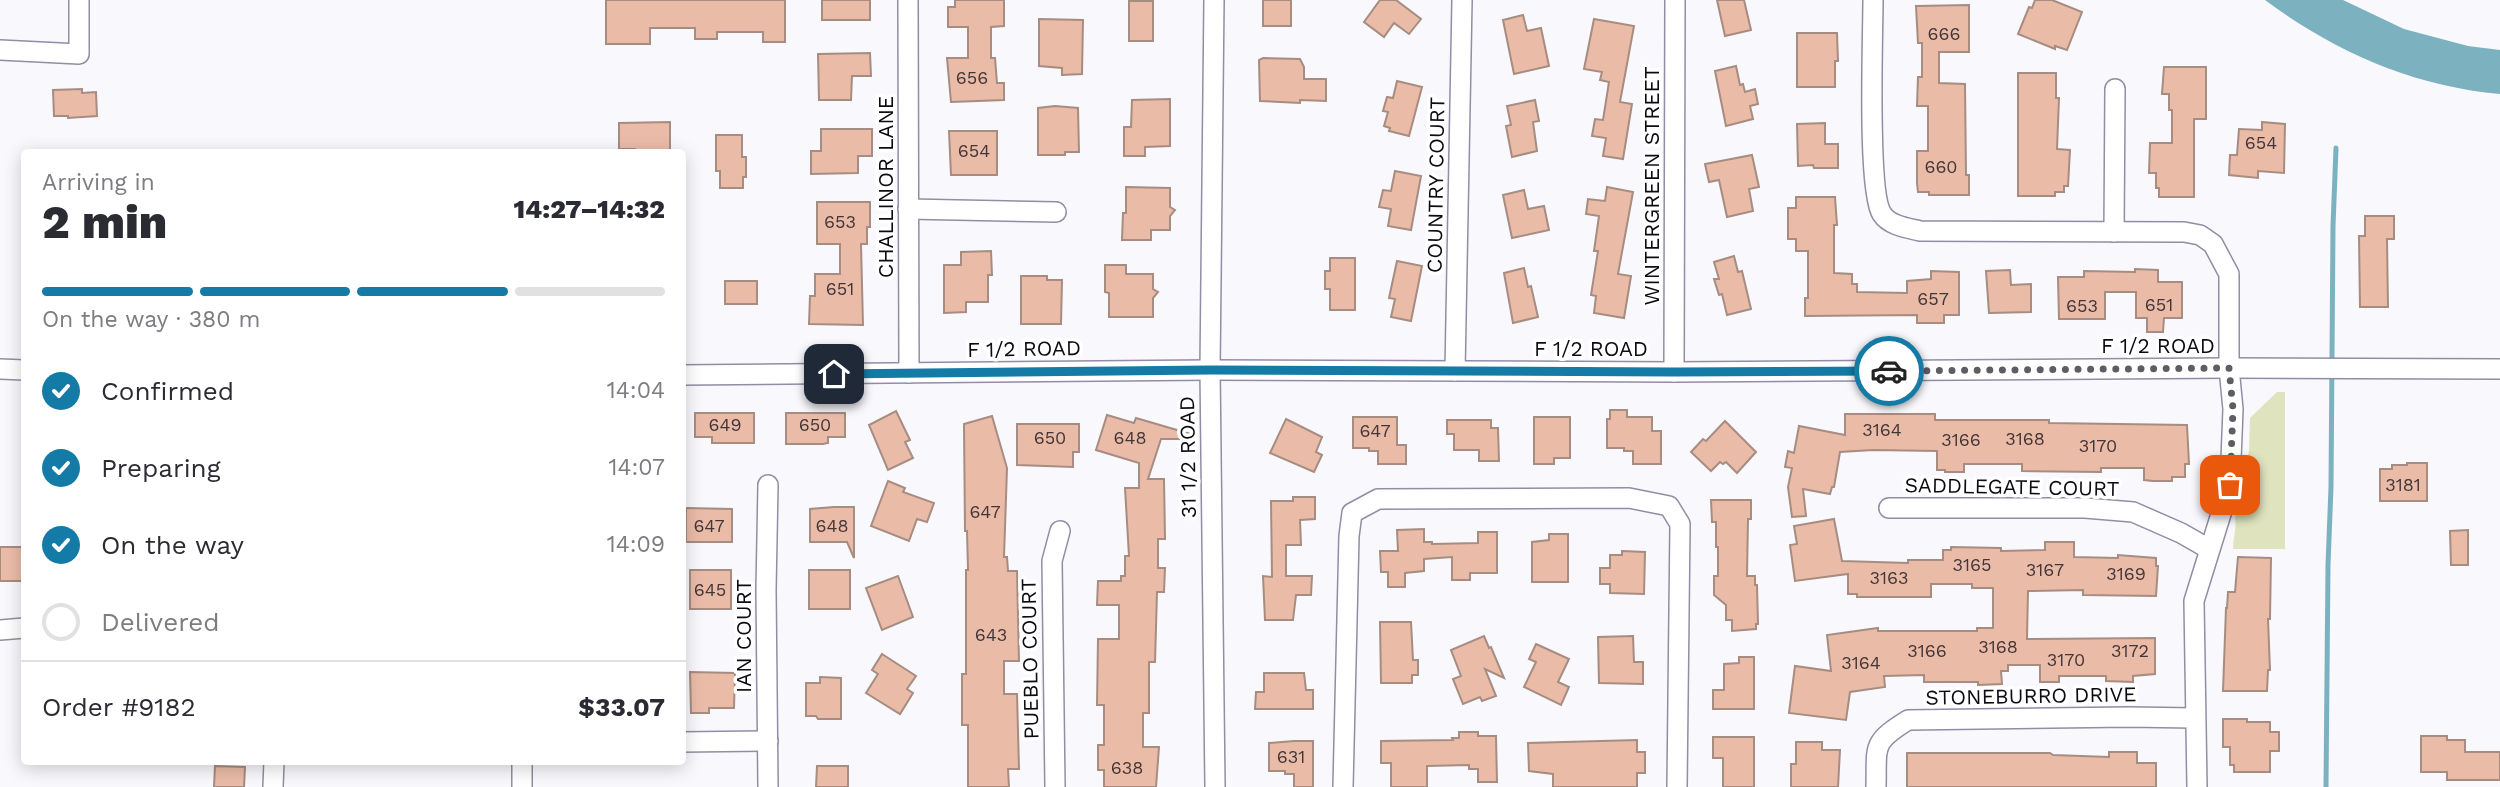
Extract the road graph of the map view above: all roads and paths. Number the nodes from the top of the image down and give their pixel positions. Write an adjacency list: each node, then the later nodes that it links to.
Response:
1 (79, 0): 7 (street)
2 (908, 0): 9 (street, CHALLINOR LANE)
3 (1214, 0): 16 (street, 31 1/2 ROAD)
4 (1462, 0): 17 (street, COUNTRY COURT)
5 (1675, 0): 18 (street, WINTERGREEN STREET)
6 (1873, 0): 11 (street)
7 (0, 50)
8 (2115, 89): 11 (street)
9 (908, 209): 10 (street); 19 (street, CHALLINOR LANE)
10 (1056, 212)
11 (2114, 232): 12 (street)
12 (2229, 368): 14 (street, F 1/2 ROAD); 18 (street, F 1/2 ROAD); 24 (street)
13 (0, 369): 15 (street)
14 (2500, 369)
15 (21, 370)
16 (1210, 370): 17 (street, F 1/2 ROAD); 19 (street, F 1/2 ROAD); 36 (street, 31 1/2 ROAD)
17 (1455, 372): 18 (street, F 1/2 ROAD)
18 (1674, 372)
19 (909, 373): 20 (street, F 1/2 ROAD)
20 (686, 375)
21 (768, 485): 28 (street, IAN COURT)
22 (1889, 508): 24 (street, SADDLEGATE COURT)
23 (1060, 531): 35 (street, PUEBLO COURT)
24 (2209, 549): 27 (street)
25 (21, 628): 26 (street)
26 (0, 630)
27 (2194, 718): 39 (street, STONEBURRO DRIVE); 40 (street)
28 (768, 741): 29 (street); 34 (street, IAN COURT)
29 (686, 742)
30 (274, 765): 32 (street)
31 (522, 765): 33 (street)
32 (273, 787)
33 (522, 787)
34 (768, 787)
35 (1055, 787)
36 (1215, 787)
37 (1343, 787): 38 (street)
38 (1677, 787)
39 (1876, 787)
40 (2197, 787)

